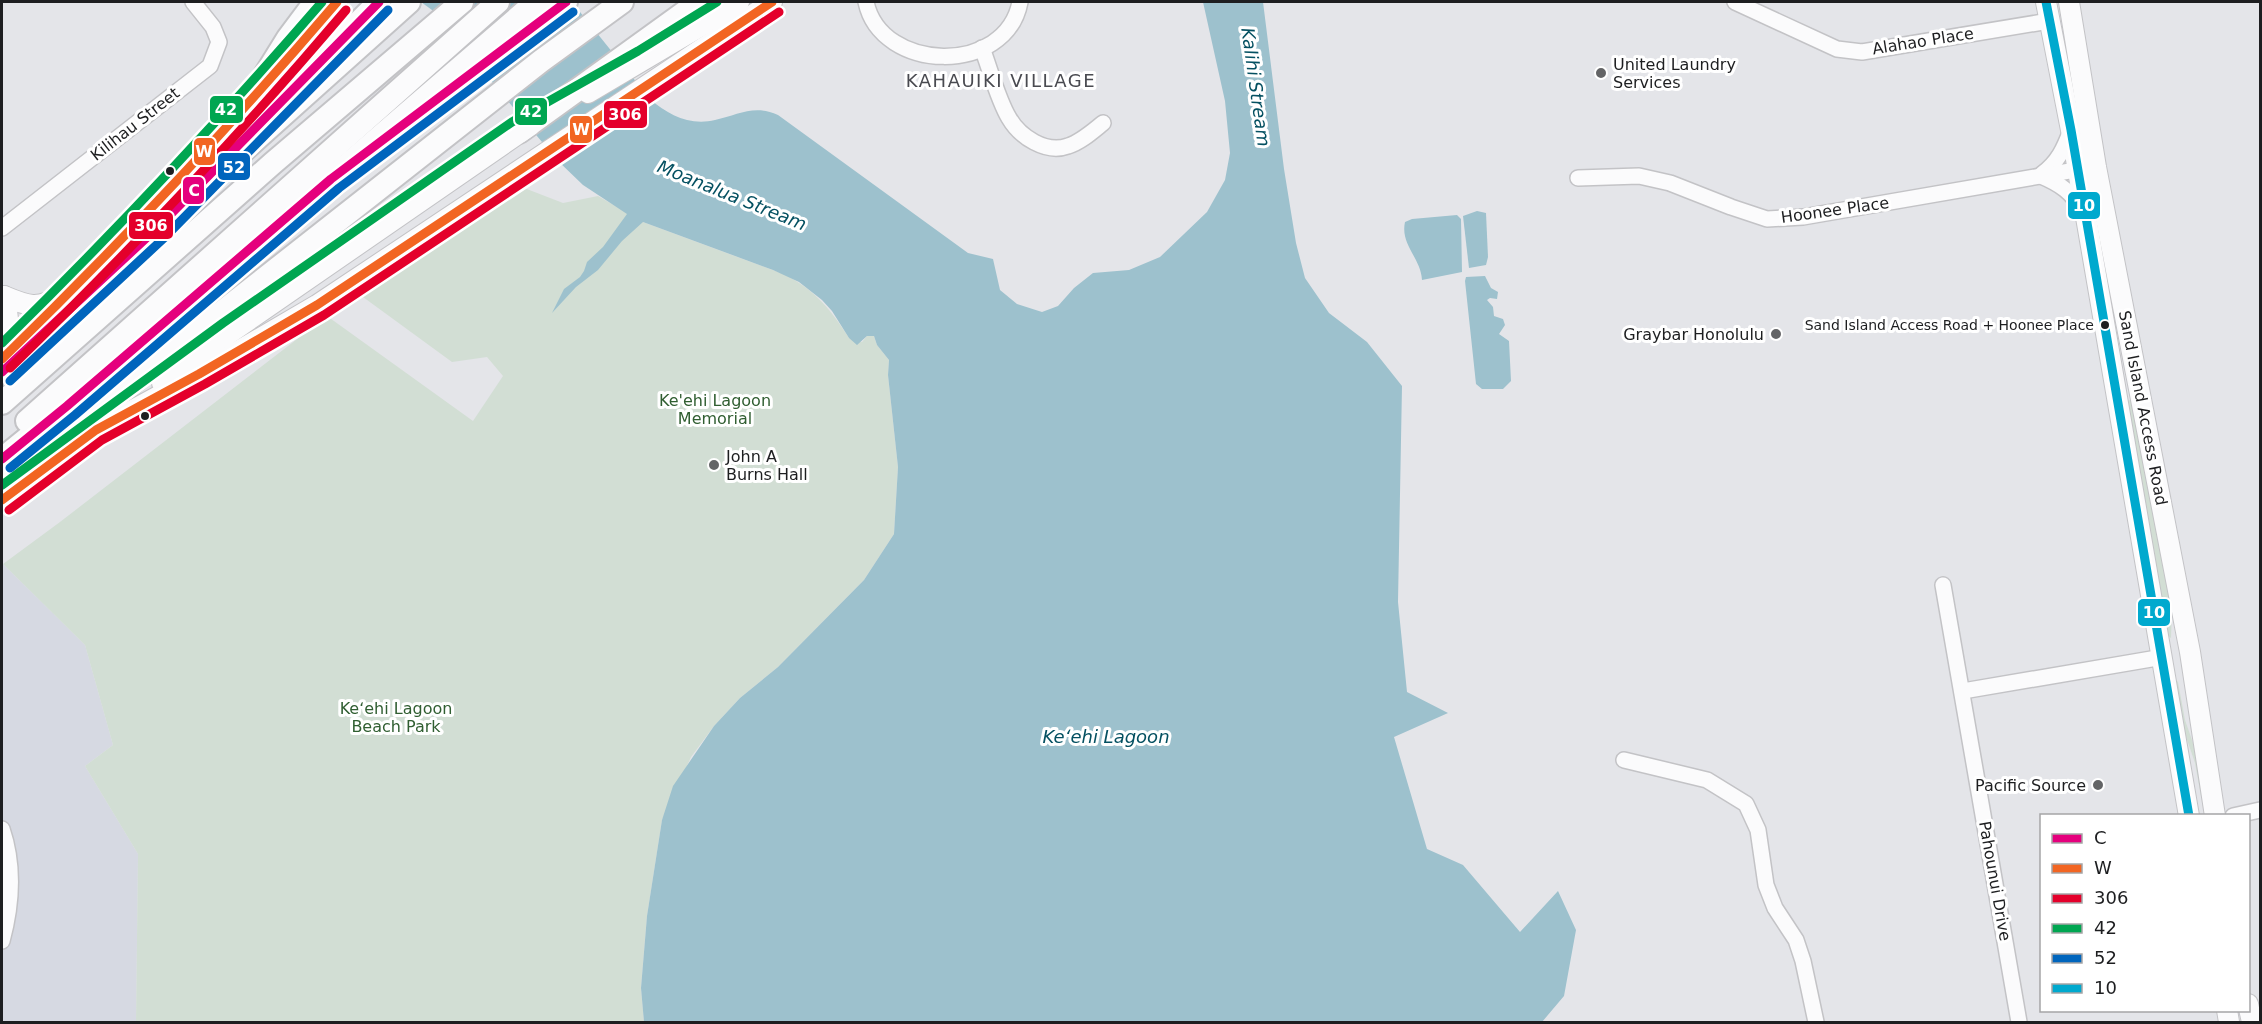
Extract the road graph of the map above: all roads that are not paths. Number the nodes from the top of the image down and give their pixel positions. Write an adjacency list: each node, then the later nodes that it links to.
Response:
1 (193, 2): 30 (street, Kilihau Street)
2 (315, 2): 20 (highway)
3 (338, 2): 20 (main road)
4 (379, 2): 31 (highway)
5 (409, 2): 31 (highway)
6 (462, 2): 38 (highway)
7 (498, 2): 40 (highway)
8 (536, 2): 28 (highway)
9 (566, 2): 28 (highway)
10 (622, 2): 42 (highway)
11 (699, 2): 23 (highway)
12 (739, 2): 23 (main road)
13 (772, 2): 39 (main road)
14 (866, 2): 19 (street)
15 (1020, 2): 19 (street)
16 (1735, 2): 18 (street, Alahao Place)
17 (2069, 2): 24 (main road, Sand Island Access Road)
18 (2048, 11): 22 (main road, Sand Island Access Road)
19 (982, 48): 21 (street)
20 (246, 106): 32 (main road)
21 (1103, 123)
22 (2071, 130): 25 (main road, Sand Island Access Road); 26 (street)
23 (519, 132): 39 (main road)
24 (2096, 166): 25 (street, Hoonee Place); 36 (main road, Sand Island Access Road)
25 (2076, 169): 26 (street, Hoonee Place); 29 (main road, Sand Island Access Road)
26 (2041, 176): 27 (street, Hoonee Place); 29 (street)
27 (1578, 178)
28 (331, 179): 41 (highway)
29 (2084, 213): 37 (main road, Sand Island Access Road)
30 (2, 228)
31 (156, 229): 35 (highway)
32 (76, 287): 33 (main road); 34 (main road)
33 (3, 294): 34 (main road)
34 (2, 357)
35 (2, 372)
36 (2137, 377): 37 (main road); 45 (main road, Sand Island Access Road)
37 (2113, 380): 46 (main road, Sand Island Access Road)
38 (2, 404)
39 (96, 430): 43 (main road)
40 (2, 444)
41 (2, 459)
42 (2, 485)
43 (2, 500)
44 (1943, 585): 47 (street, Pahounui Drive)
45 (2190, 652): 46 (main road); 51 (main road, Sand Island Access Road)
46 (2163, 657): 47 (street); 50 (main road, Sand Island Access Road)
47 (1963, 691): 56 (street, Pahounui Drive)
48 (1624, 760): 55 (street)
49 (2260, 810): 52 (street)
50 (2190, 814)
51 (2215, 814)
52 (2242, 814)
53 (2, 830): 54 (street)
54 (2, 941)
55 (1816, 1023)
56 (2019, 1023)

